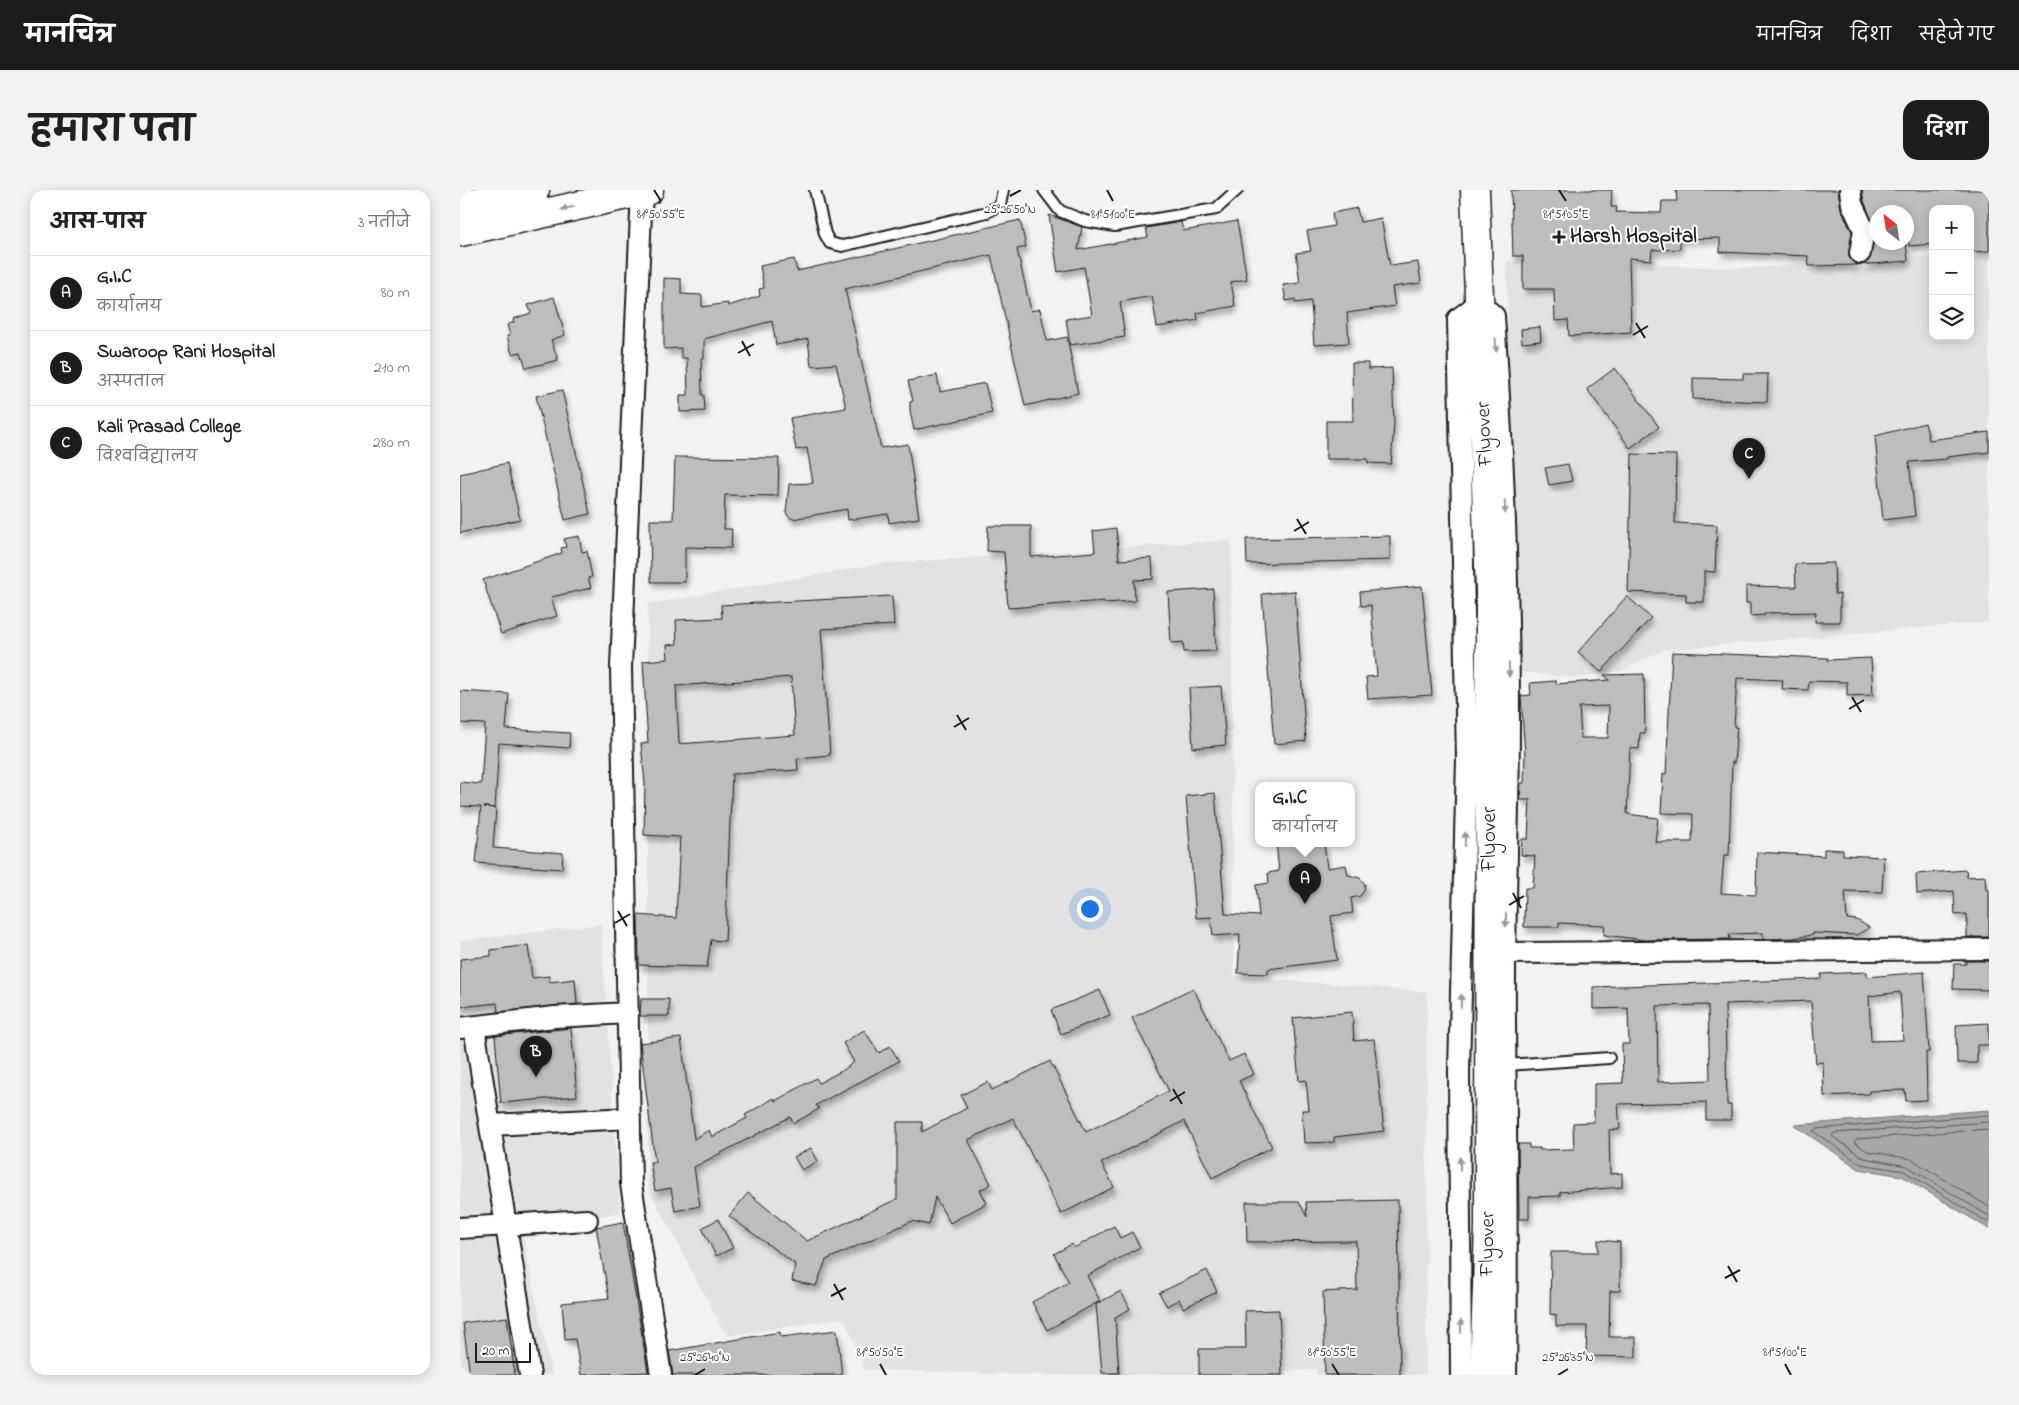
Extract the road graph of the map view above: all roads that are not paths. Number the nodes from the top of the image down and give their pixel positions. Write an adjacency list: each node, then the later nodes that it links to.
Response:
1 (535, 190): 9 (main road)
2 (815, 190): 3 (lane)
3 (1004, 190)
4 (1044, 190): 5 (lane)
5 (1237, 190)
6 (1475, 190): 12 (main road, Flyover)
7 (1850, 190): 11 (street)
8 (644, 191): 10 (main road, one-way to 10); 15 (street)
9 (460, 205)
10 (460, 232)
11 (1860, 253)
12 (1480, 314): 14 (street, one-way to 14); 26 (street, one-way to 12); 27 (main road, Flyover)
13 (1989, 949): 14 (street)
14 (1505, 953): 18 (street)
15 (628, 1013): 16 (street); 19 (street)
16 (467, 1027): 20 (street)
17 (1608, 1058): 18 (lane)
18 (1506, 1065): 28 (street)
19 (630, 1118): 20 (street); 25 (street)
20 (490, 1125): 22 (street)
21 (587, 1220): 22 (street)
22 (506, 1224): 23 (street); 24 (street)
23 (460, 1228)
24 (530, 1375)
25 (661, 1375)
26 (1461, 1375)
27 (1484, 1375)
28 (1506, 1375)

